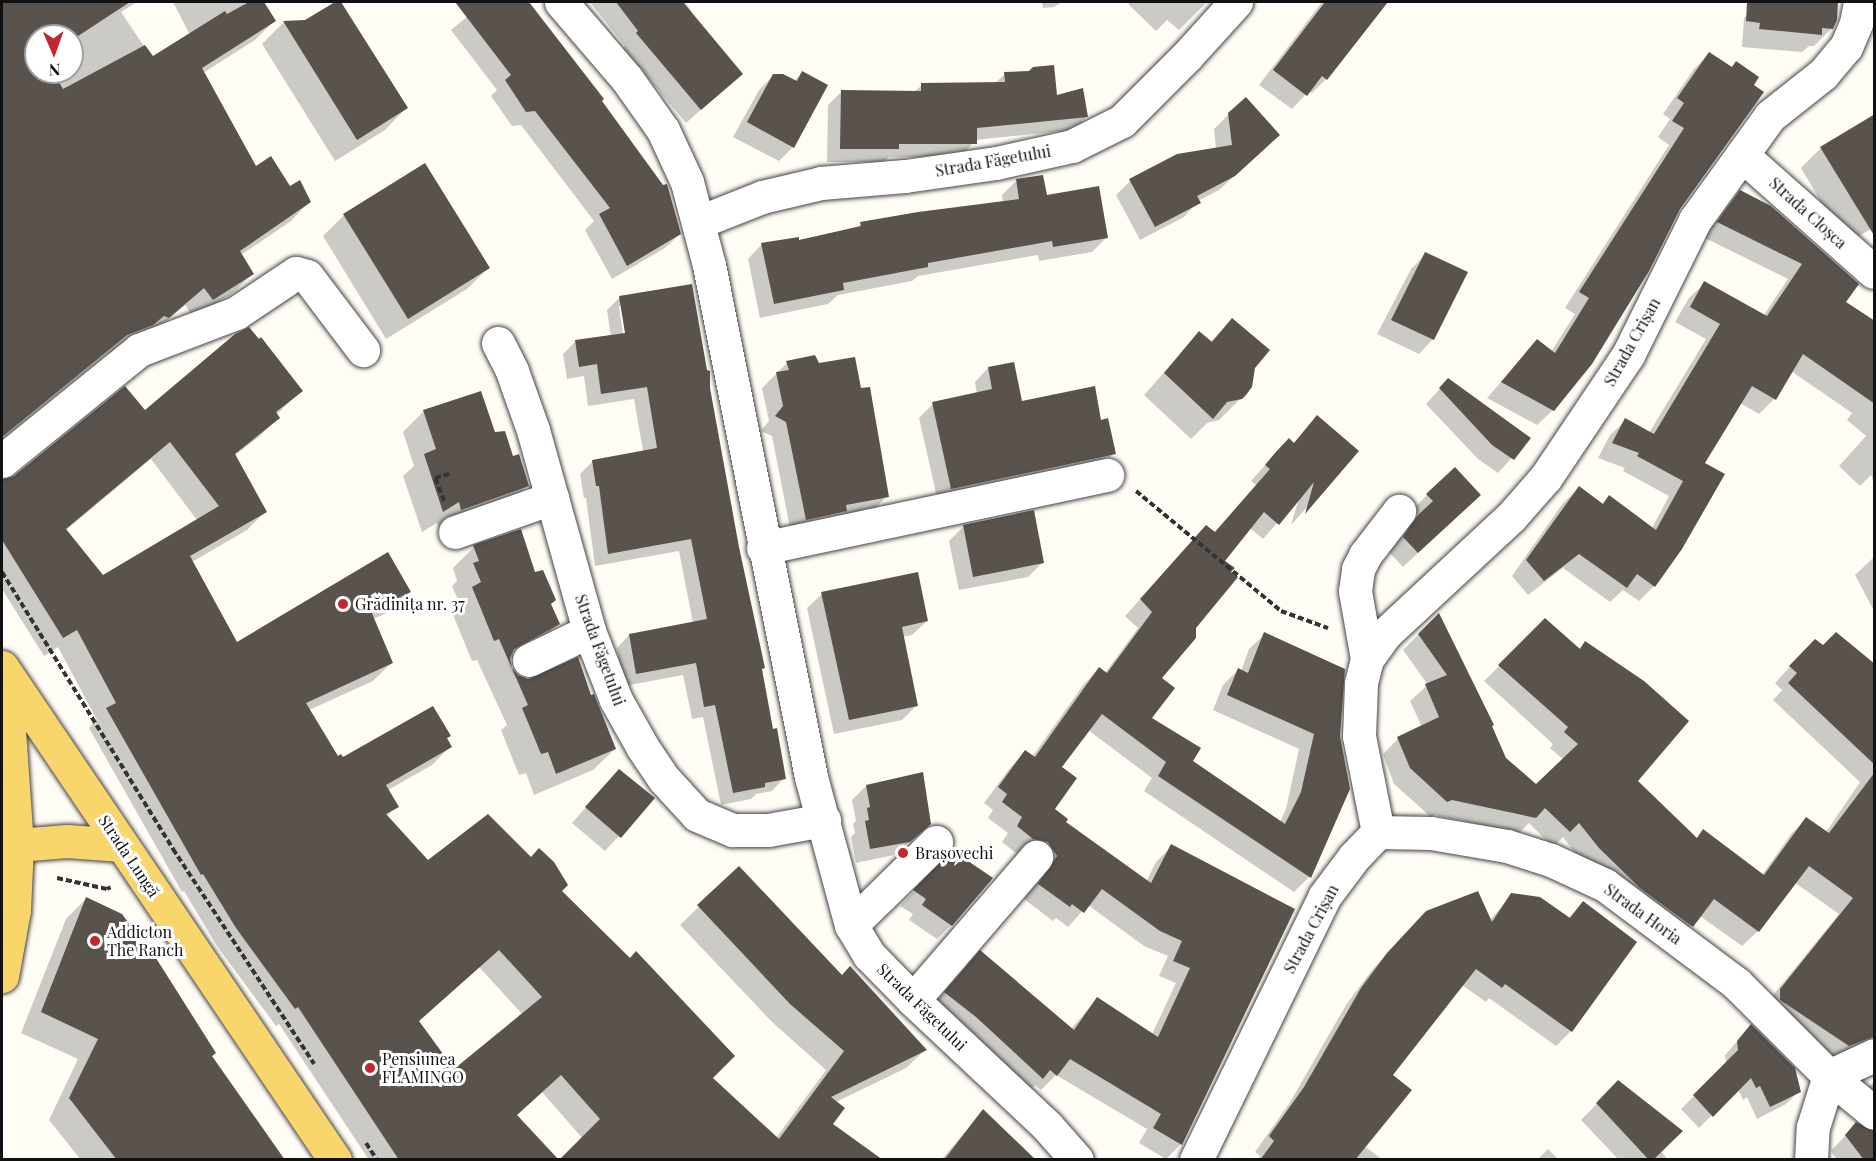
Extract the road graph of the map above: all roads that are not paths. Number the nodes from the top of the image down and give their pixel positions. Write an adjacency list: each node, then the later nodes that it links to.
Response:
1 (561, 2): 5 (street, Strada Făgetului)
2 (1236, 2): 5 (street, Strada Făgetului)
3 (1860, 2): 4 (street, Strada Crișan)
4 (1742, 155): 6 (street, Strada Cloșca); 16 (street, Strada Crișan)
5 (699, 222): 14 (street, Strada Făgetului)
6 (1875, 272)
7 (498, 343): 11 (street, Strada Făgetului)
8 (363, 350): 9 (street)
9 (2, 461)
10 (1107, 475): 14 (street)
11 (552, 498): 13 (street); 15 (street, Strada Făgetului)
12 (1399, 511): 16 (street, Strada Crișan)
13 (455, 532)
14 (763, 548): 19 (street, Strada Făgetului)
15 (590, 631): 17 (street); 19 (street, Strada Făgetului)
16 (1365, 650): 20 (street, Strada Crișan)
17 (529, 660)
18 (3, 670): 22 (main road, Strada Lungă); 23 (main road, Strada Lungă)
19 (824, 820): 25 (street, Strada Făgetului)
20 (1378, 832): 29 (street, Strada Horia); 33 (street, Strada Crișan)
21 (936, 842): 25 (street)
22 (17, 845): 23 (main road); 26 (main road, Strada Lungă)
23 (121, 845): 31 (main road, Strada Lungă)
24 (1036, 857): 27 (street)
25 (851, 925): 27 (street, Strada Făgetului)
26 (2, 976)
27 (913, 1000): 32 (street, Strada Făgetului)
28 (1875, 1055): 29 (street)
29 (1829, 1076): 30 (street, Strada Horia); 34 (street)
30 (1875, 1113)
31 (335, 1160)
32 (1077, 1160)
33 (1196, 1160)
34 (1811, 1160)

